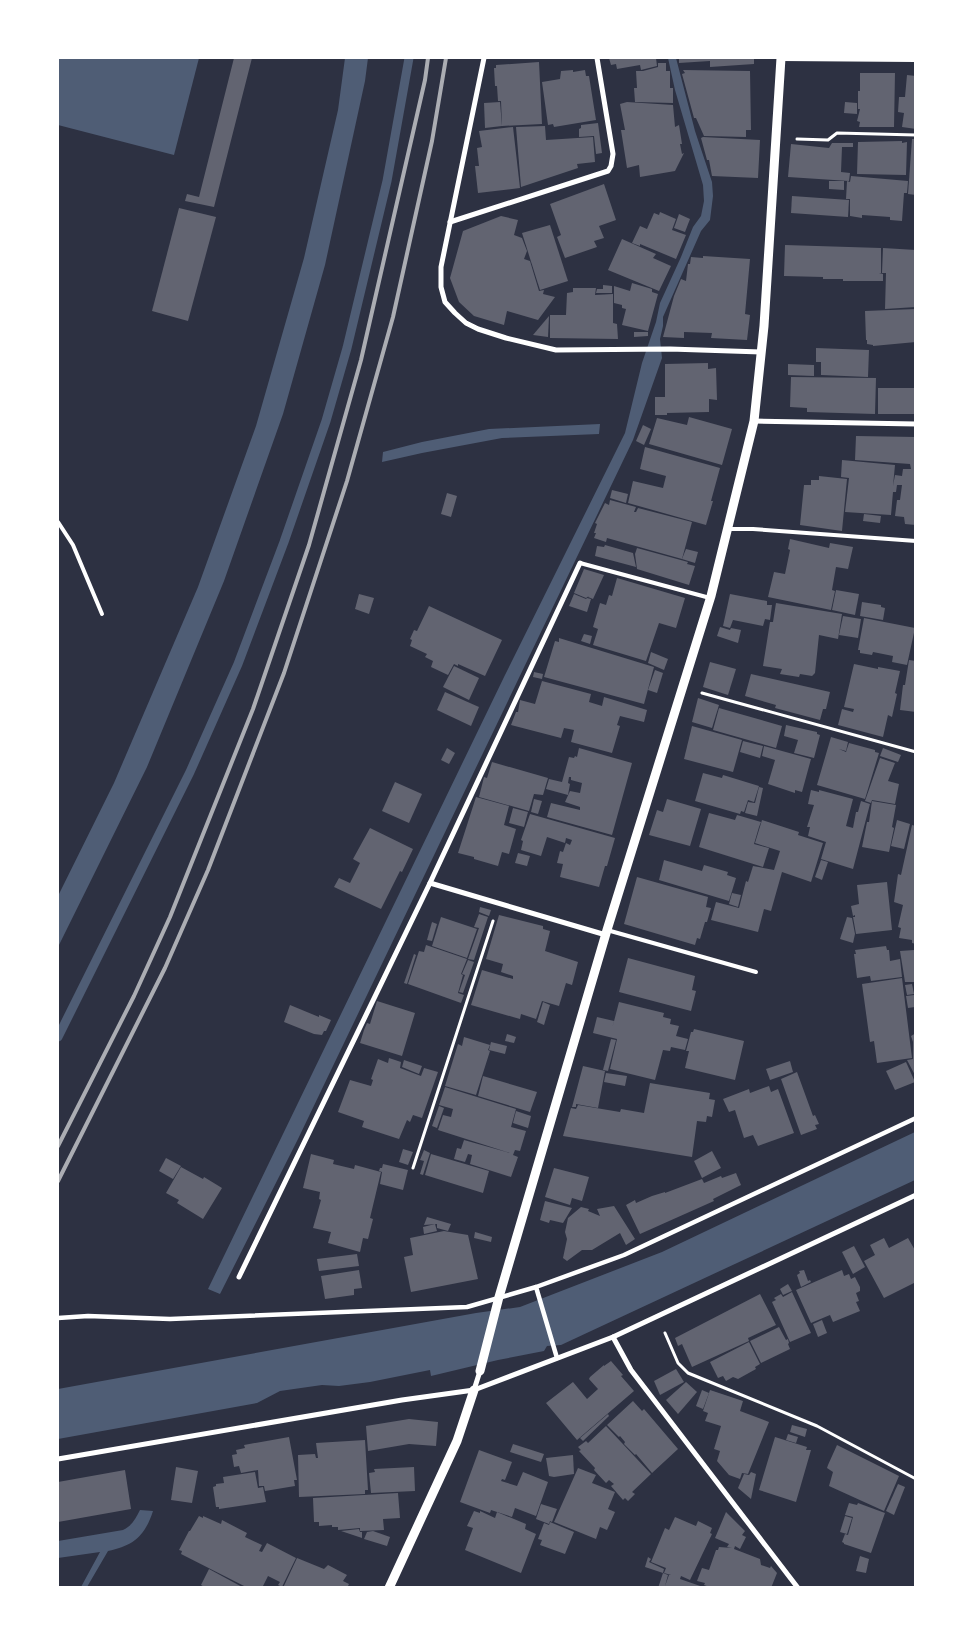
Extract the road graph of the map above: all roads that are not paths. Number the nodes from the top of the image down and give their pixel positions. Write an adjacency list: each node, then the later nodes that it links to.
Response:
1 (484, 58): 5 (street)
2 (597, 58): 5 (street)
3 (781, 58): 4 (lane); 6 (street)
4 (916, 60)
5 (450, 222): 6 (street)
6 (761, 352): 7 (street)
7 (754, 421): 8 (street); 10 (street)
8 (916, 424)
9 (58, 522): 14 (lane)
10 (727, 529): 11 (lane); 13 (street)
11 (916, 541)
12 (580, 563): 13 (lane); 15 (street)
13 (710, 598): 16 (street)
14 (102, 614)
15 (430, 883): 16 (street); 20 (street)
16 (607, 932): 17 (lane); 22 (street)
17 (756, 972)
18 (916, 1118): 21 (street)
19 (916, 1195): 24 (street)
20 (239, 1277)
21 (536, 1287): 22 (street); 25 (street)
22 (498, 1300): 23 (street); 26 (street)
23 (58, 1318)
24 (613, 1337): 25 (street); 30 (street)
25 (557, 1358): 27 (street)
26 (480, 1371): 27 (street)
27 (474, 1390): 28 (street); 29 (street)
28 (58, 1459)
29 (389, 1588)
30 (798, 1588)

